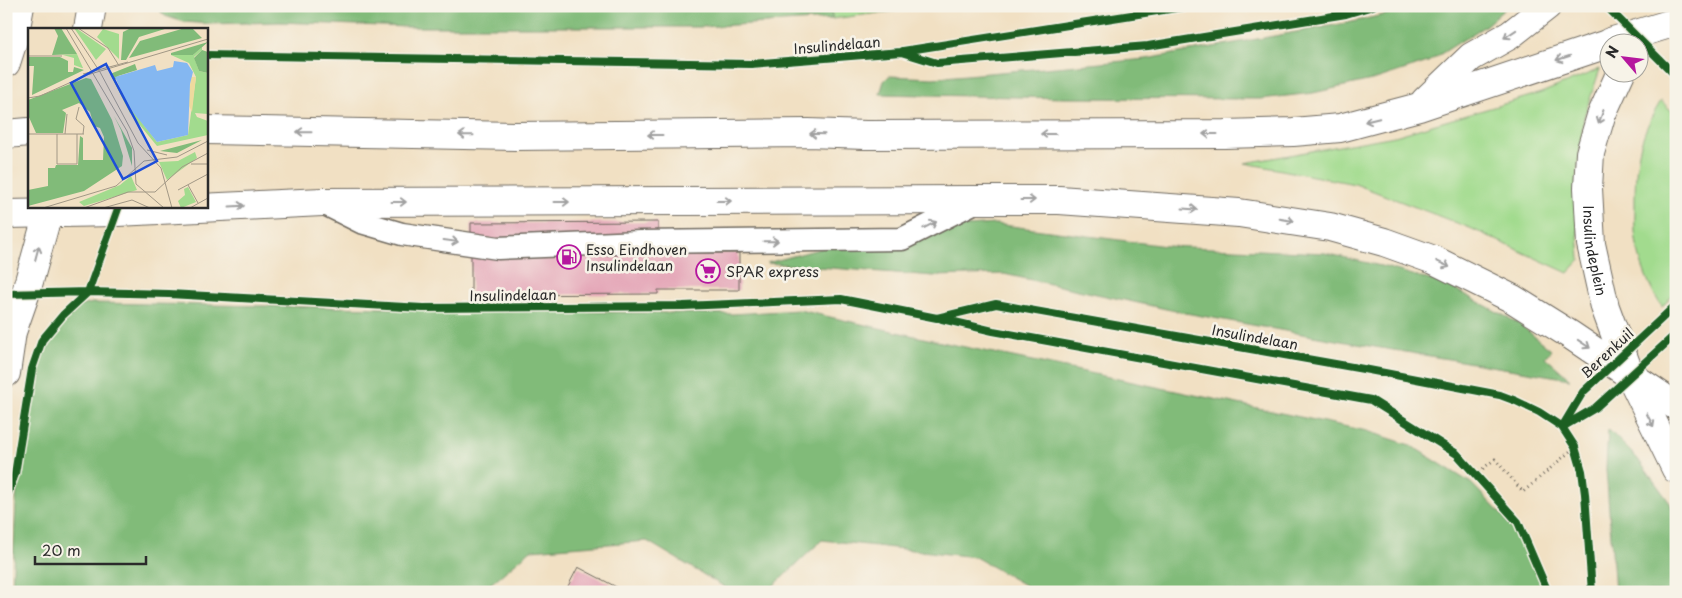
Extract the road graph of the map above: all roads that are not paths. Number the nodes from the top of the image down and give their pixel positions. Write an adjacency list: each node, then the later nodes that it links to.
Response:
1 (20, 6): 10 (main road)
2 (92, 6): 6 (main road)
3 (1547, 6): 12 (main road, one-way to 12)
4 (1652, 6): 7 (main road)
5 (1676, 22): 8 (main road)
6 (88, 28)
7 (1640, 32)
8 (1650, 33)
9 (1600, 46): 12 (main road, one-way to 12)
10 (6, 63)
11 (1616, 82): 23 (main road, Insulindeplein, one-way to 23)
12 (1419, 107): 13 (main road, one-way to 13)
13 (208, 130)
14 (28, 132): 15 (main road)
15 (6, 134)
16 (980, 200): 17 (main road, one-way to 16); 17 (lane, one-way to 16); 23 (main road, one-way to 23)
17 (322, 202): 18 (main road, one-way to 17)
18 (208, 205)
19 (117, 208): 20 (main road, one-way to 19)
20 (49, 210): 21 (main road); 22 (main road, one-way to 20)
21 (6, 214)
22 (6, 373)
23 (1630, 375): 24 (main road); 25 (main road, Insulindeplein, one-way to 25)
24 (1676, 406)
25 (1676, 469)

